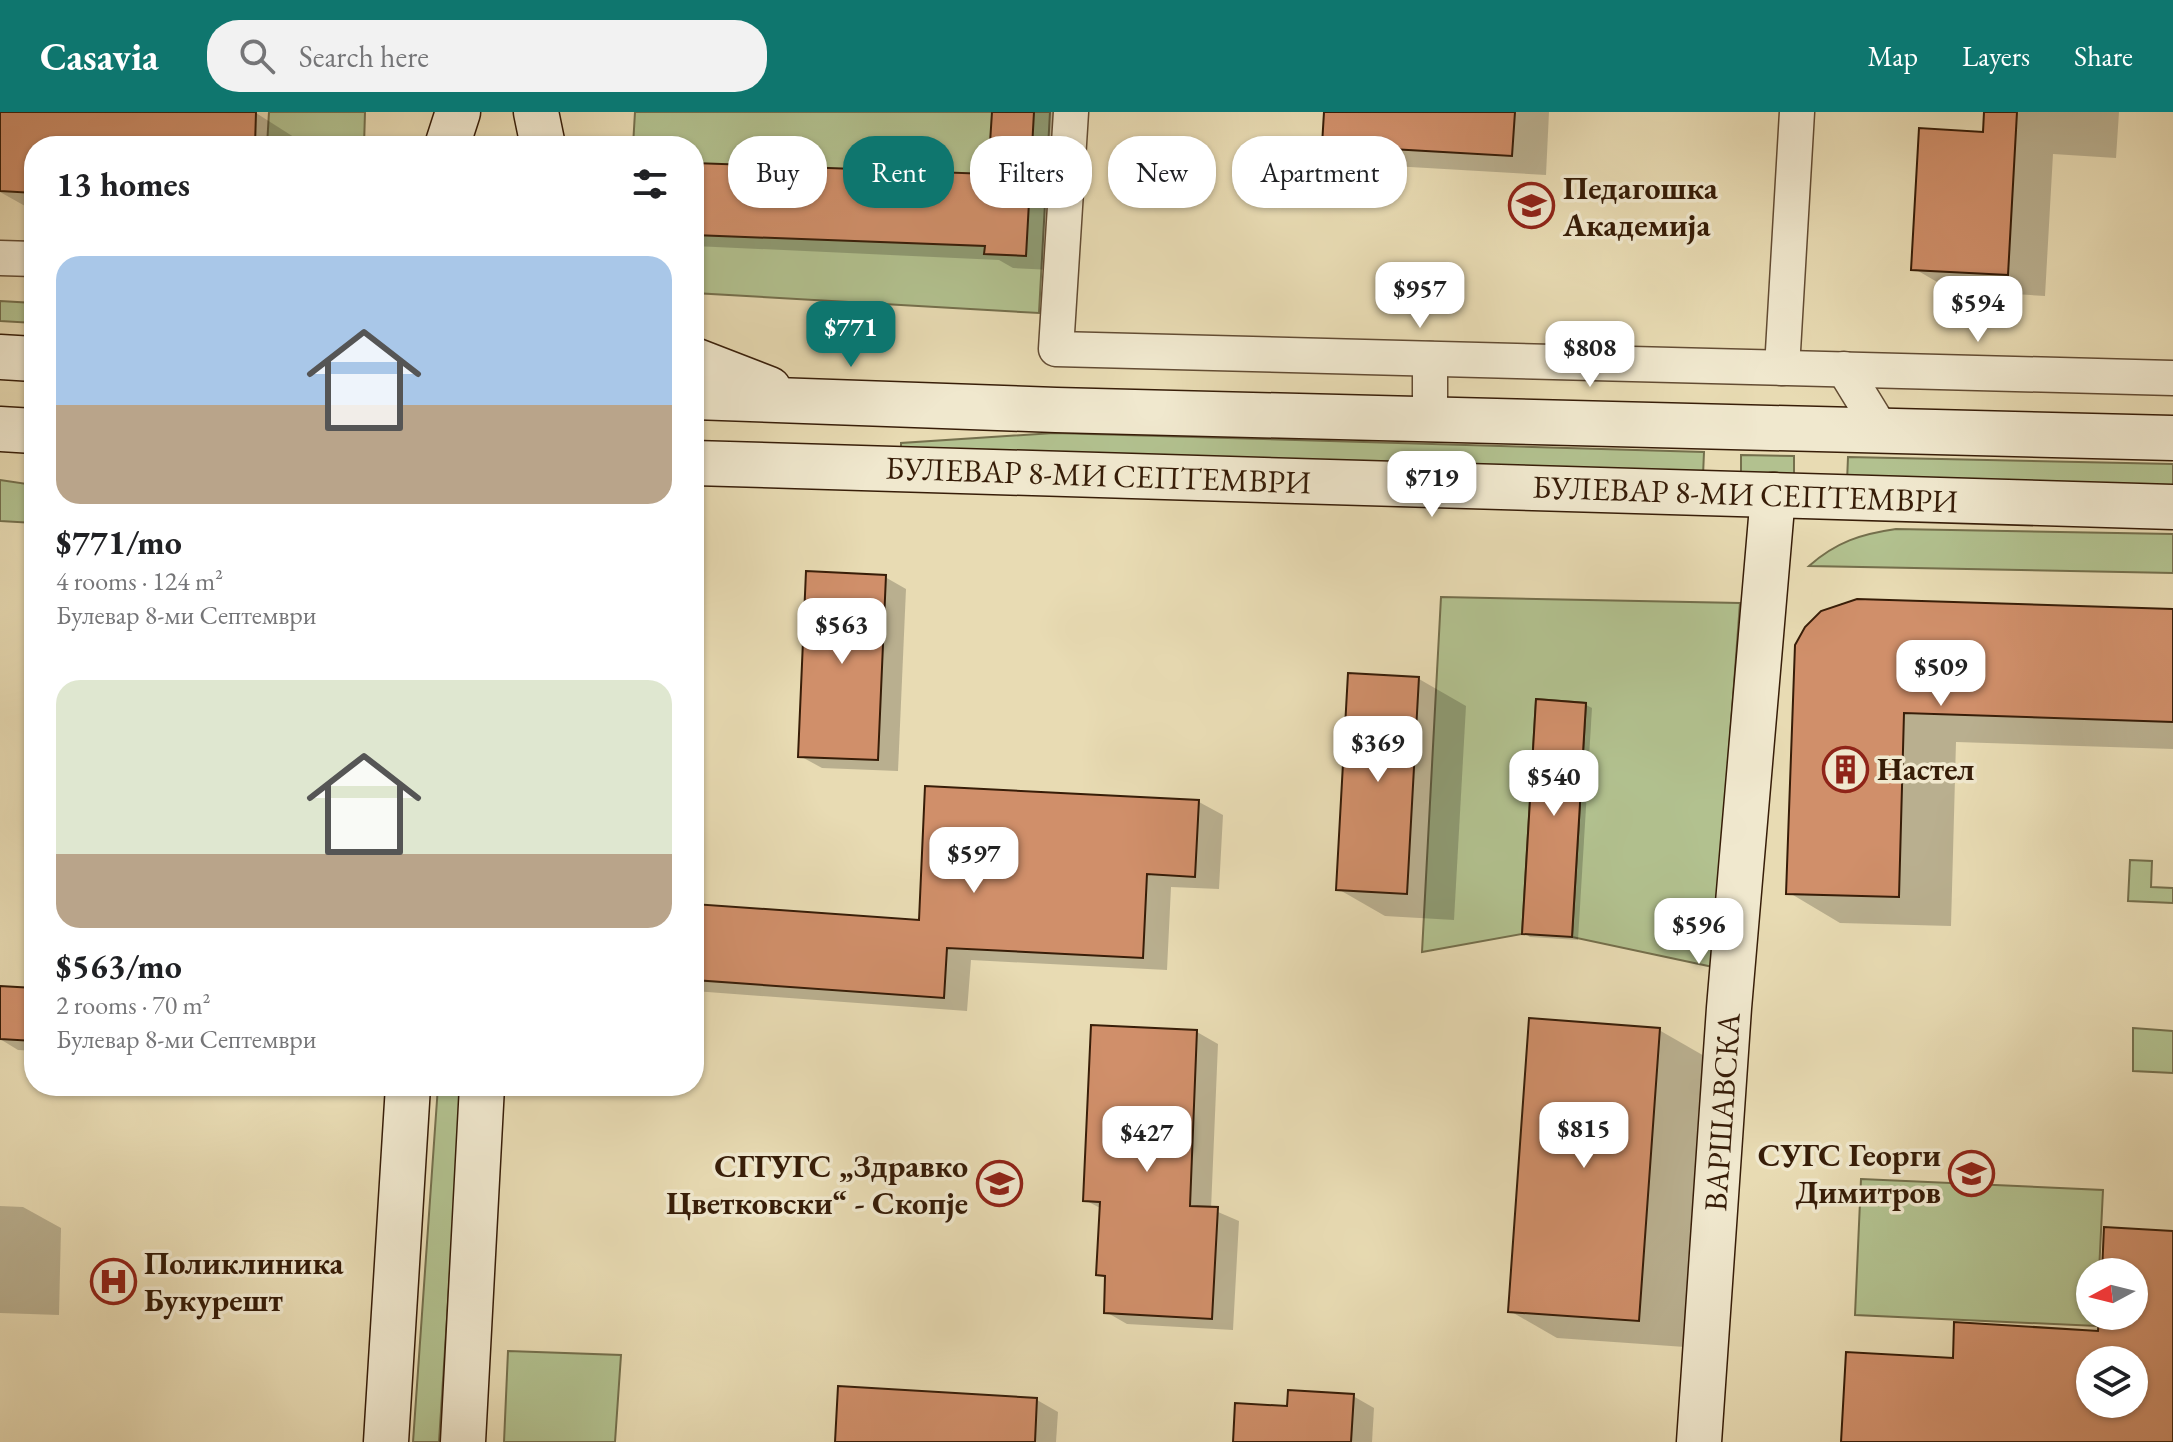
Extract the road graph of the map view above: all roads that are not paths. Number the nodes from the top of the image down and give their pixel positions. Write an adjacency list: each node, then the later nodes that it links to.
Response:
1 (460, 112): 5 (street); 6 (street)
2 (535, 112): 7 (street); 8 (street)
3 (1071, 112): 13 (street)
4 (1797, 112): 15 (street)
5 (451, 136)
6 (460, 136)
7 (533, 136)
8 (541, 136)
9 (0, 258): 10 (street)
10 (24, 259)
11 (0, 357): 12 (street)
12 (24, 358)
13 (1430, 359): 15 (street); 20 (street)
14 (704, 364): 19 (street)
15 (1782, 368): 16 (street)
16 (1844, 369): 17 (street); 23 (street)
17 (2173, 378)
18 (704, 397): 19 (street, БУЛЕВАР 8-МИ СЕПТЕМВРИ)
19 (801, 401): 20 (street, БУЛЕВАР 8-МИ СЕПТЕМВРИ)
20 (1430, 419): 23 (street, БУЛЕВАР 8-МИ СЕПТЕМВРИ)
21 (0, 429): 22 (street)
22 (24, 430)
23 (1882, 431): 24 (street, БУЛЕВАР 8-МИ СЕПТЕМВРИ)
24 (2173, 438)
25 (704, 463): 26 (street, БУЛЕВАР 8-МИ СЕПТЕМВРИ)
26 (793, 466): 27 (street); 28 (street, БУЛЕВАР 8-МИ СЕПТЕМВРИ)
27 (704, 489)
28 (1773, 495): 29 (street, БУЛЕВАР 8-МИ СЕПТЕМВРИ); 34 (street, ВАРШАВСКА)
29 (2173, 507)
30 (407, 1096): 32 (street)
31 (481, 1096): 33 (street)
32 (386, 1442)
33 (463, 1442)
34 (1699, 1442)

